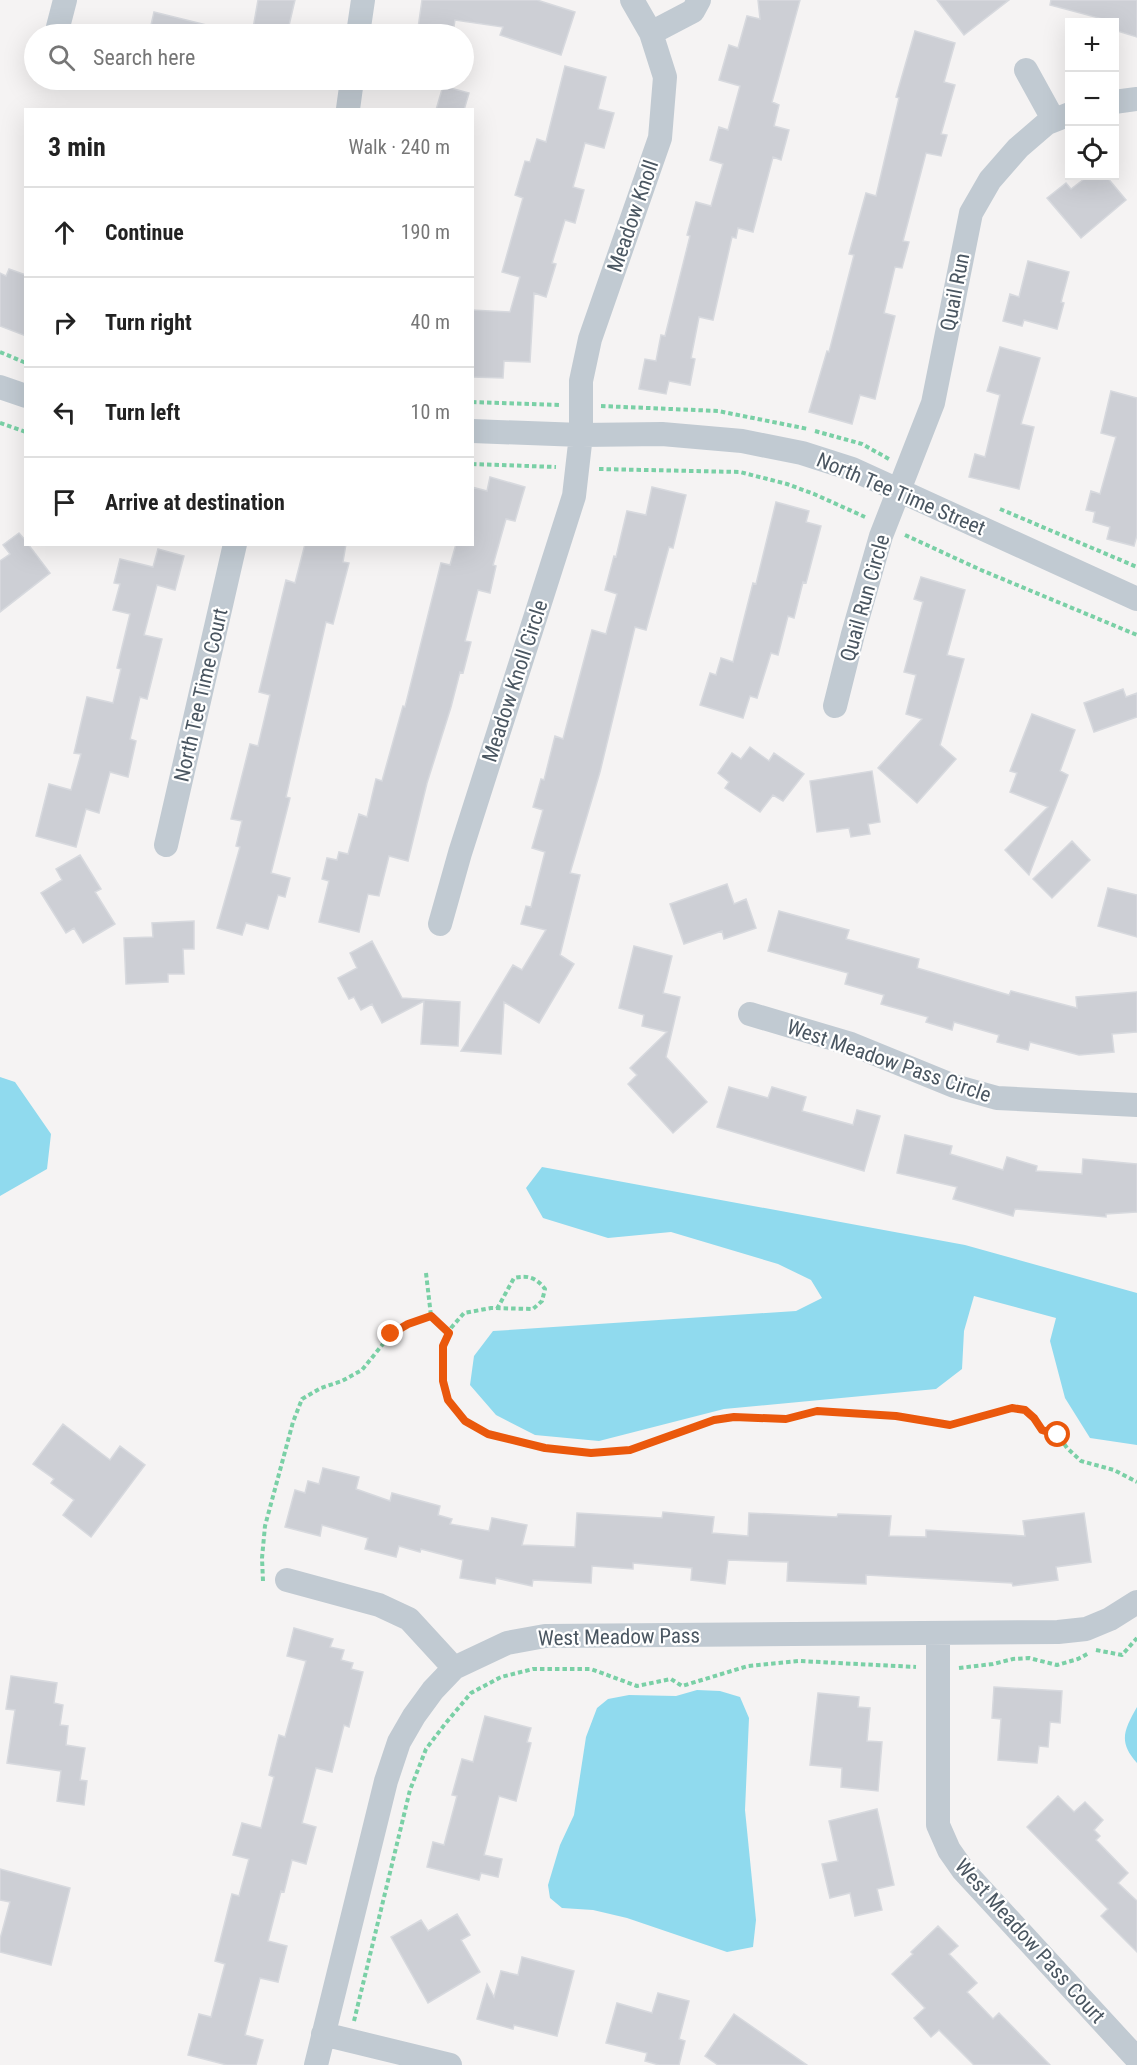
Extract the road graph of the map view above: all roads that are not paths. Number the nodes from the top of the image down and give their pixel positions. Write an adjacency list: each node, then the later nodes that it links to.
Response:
1 (64, 0): 5 (street)
2 (363, 0): 6 (street)
3 (632, 0): 7 (street, Meadow Knoll)
4 (699, 0): 7 (street)
5 (59, 24)
6 (359, 24)
7 (651, 33): 17 (street, Meadow Knoll)
8 (1026, 70): 13 (street)
9 (351, 90): 12 (street)
10 (1137, 99): 11 (street)
11 (1119, 101)
12 (348, 108)
13 (1061, 116): 18 (street, Quail Run)
14 (0, 387): 15 (street)
15 (24, 395)
16 (474, 431): 17 (street, North Tee Time Street)
17 (581, 435): 18 (street, North Tee Time Street); 23 (street, Meadow Knoll Circle)
18 (899, 490): 20 (street, North Tee Time Street); 21 (street, Quail Run Circle)
19 (235, 546): 22 (street, North Tee Time Court)
20 (1137, 599)
21 (836, 706)
22 (166, 845)
23 (440, 924)
24 (750, 1014): 25 (street, West Meadow Pass Circle)
25 (1137, 1105)
26 (277, 1585): 29 (street)
27 (1137, 1602): 28 (street, West Meadow Pass)
28 (938, 1633): 29 (street, West Meadow Pass); 31 (street, West Meadow Pass Court)
29 (454, 1668): 30 (street, West Meadow Pass)
30 (323, 2034): 32 (street, West Meadow Pass); 33 (street)
31 (1137, 2059)
32 (316, 2065)
33 (450, 2065)

